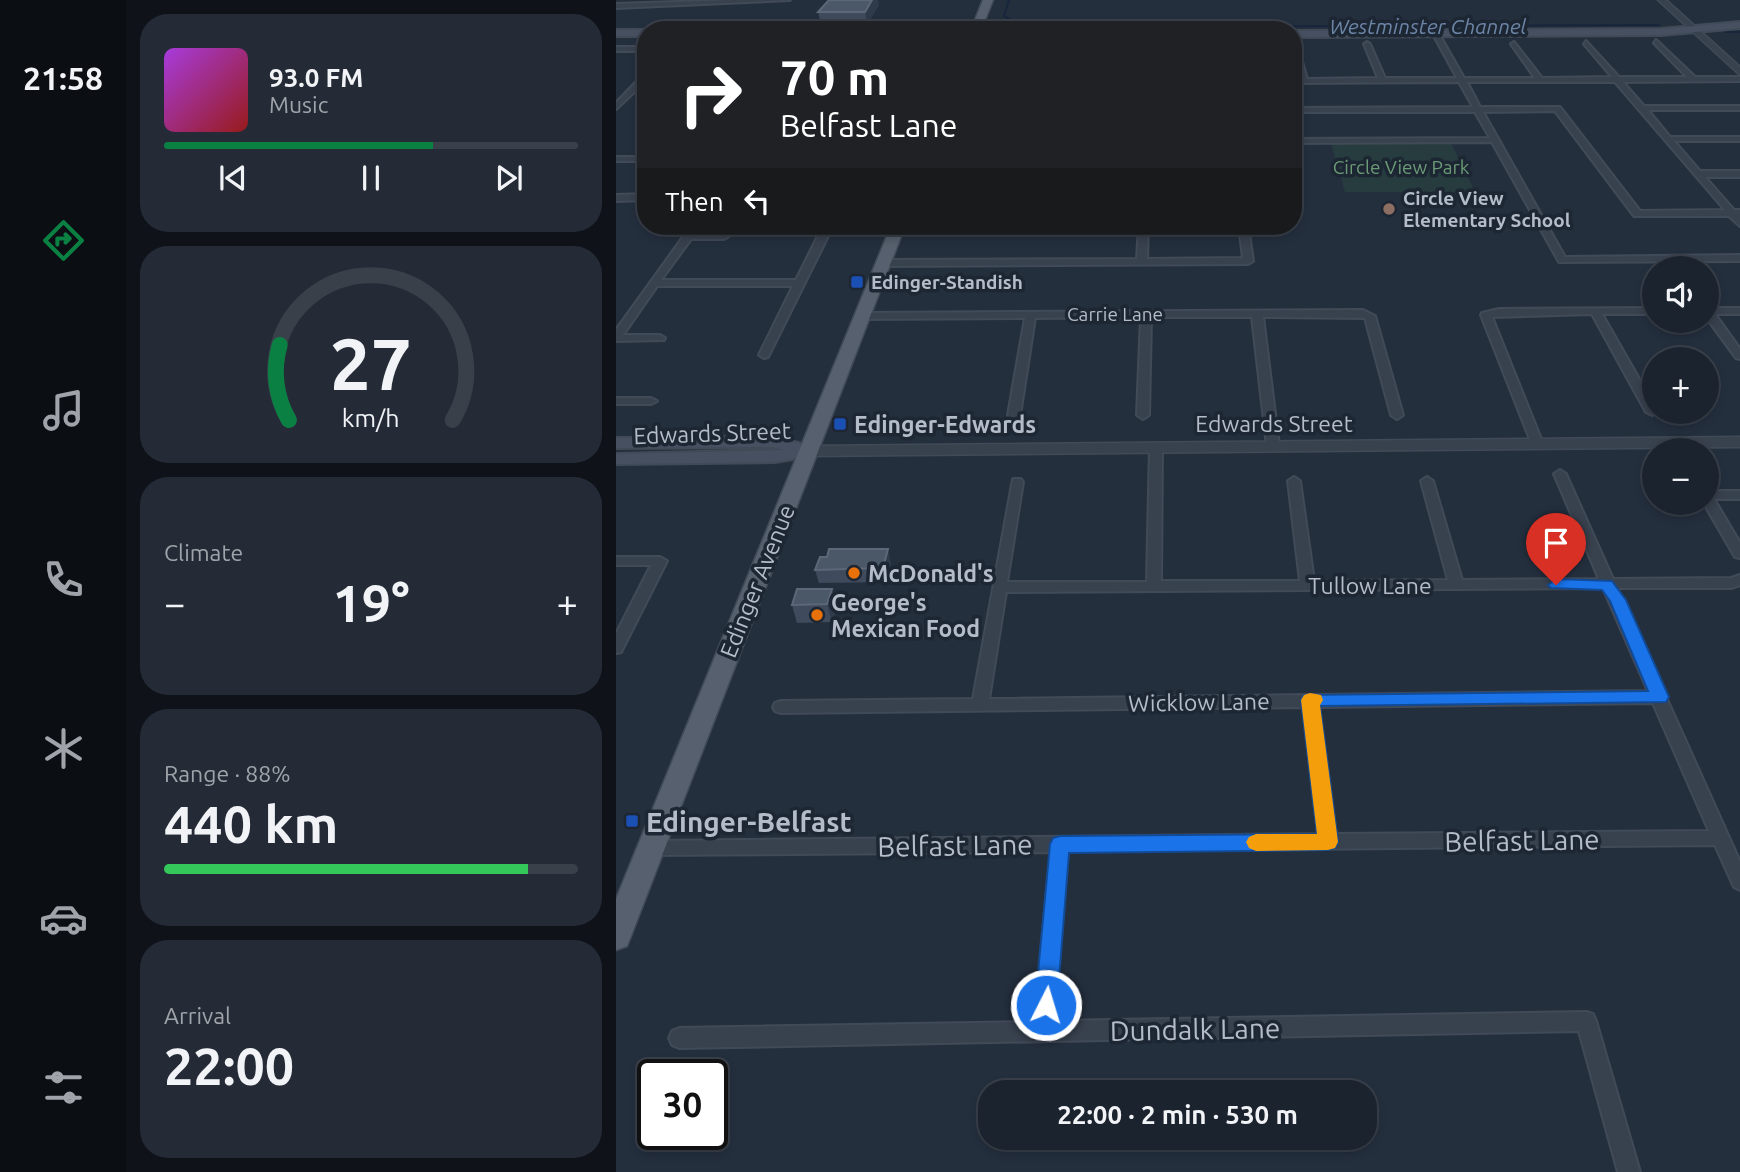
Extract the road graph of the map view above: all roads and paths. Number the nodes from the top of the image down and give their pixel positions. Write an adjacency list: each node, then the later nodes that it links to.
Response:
1 (786, 0): 4 (street)
2 (988, 0): 6 (main road)
3 (1662, 0): 5 (street)
4 (617, 3)
5 (1679, 17): 7 (main road); 8 (street)
6 (980, 21)
7 (1740, 25): 8 (main road)
8 (1693, 30): 11 (main road); 13 (street)
9 (616, 33): 10 (main road)
10 (637, 33)
11 (1628, 33): 12 (main road); 13 (main road)
12 (1436, 34): 14 (main road); 25 (street)
13 (1702, 38): 21 (street)
14 (1302, 39)
15 (1656, 42): 23 (street)
16 (1586, 43): 27 (street)
17 (1367, 44): 29 (street)
18 (1514, 44): 26 (street)
19 (616, 49): 20 (street)
20 (637, 49)
21 (1740, 72)
22 (1302, 73): 28 (street)
23 (1693, 79): 24 (street); 27 (street)
24 (1740, 79)
25 (1461, 80): 26 (street); 29 (street); 34 (street)
26 (1540, 80): 27 (street)
27 (1617, 80): 33 (street)
28 (1304, 81): 29 (street)
29 (1383, 81)
30 (637, 85): 31 (street)
31 (616, 107)
32 (1740, 107): 33 (street)
33 (1642, 108): 36 (street)
34 (1477, 109): 35 (street); 38 (street); 46 (street)
35 (1302, 110)
36 (1668, 139): 37 (street); 42 (street)
37 (1740, 139)
38 (1495, 140): 39 (street); 54 (street)
39 (1302, 141)
40 (616, 159): 41 (street)
41 (637, 159)
42 (1698, 174): 43 (street); 46 (street)
43 (1740, 174)
44 (637, 198): 45 (street)
45 (617, 199)
46 (1736, 213): 47 (street)
47 (1740, 223)
48 (823, 235): 58 (street)
49 (894, 235): 56 (main road, Edinger Avenue)
50 (1143, 235): 55 (street)
51 (1245, 235): 55 (street)
52 (688, 236): 53 (street); 57 (street)
53 (724, 236)
54 (1740, 258)
55 (1142, 261): 56 (street)
56 (883, 263): 66 (main road, Edinger Avenue)
57 (654, 283): 58 (street); 68 (street)
58 (799, 283): 70 (street)
59 (1595, 311): 60 (street); 72 (street); 81 (street)
60 (1642, 311)
61 (1719, 311): 62 (street)
62 (1740, 311)
63 (1257, 313): 65 (street, Carrie Lane); 77 (street, Carrie Lane); 83 (street)
64 (1031, 314): 65 (street, Carrie Lane); 66 (street, Carrie Lane); 75 (street)
65 (1146, 314): 76 (street)
66 (862, 316): 85 (main road, Edinger Avenue)
67 (1719, 327): 71 (street)
68 (616, 338): 69 (street)
69 (660, 338)
70 (764, 355)
71 (1740, 356)
72 (1642, 393)
73 (616, 401): 74 (street)
74 (650, 401)
75 (1014, 415)
76 (1143, 415)
77 (1397, 415)
78 (1740, 442): 80 (street, Edwards Street)
79 (616, 443): 85 (main road, Edwards Street)
80 (1719, 443)
81 (1537, 444): 82 (street, Edwards Street); 83 (street, Edwards Street)
82 (1642, 445)
83 (1273, 446): 84 (street, Edwards Street)
84 (1156, 447): 85 (street, Edwards Street); 101 (street)
85 (809, 451): 86 (main road, Edwards Street); 110 (main road, Edinger Avenue)
86 (616, 459)
87 (1560, 474): 97 (street)
88 (1294, 481): 98 (street)
89 (1427, 481): 99 (street)
90 (1017, 482): 100 (street)
91 (1719, 495): 92 (street)
92 (1740, 495)
93 (1718, 515): 94 (street)
94 (1740, 554)
95 (616, 561): 102 (street)
96 (1740, 580): 97 (street, Tullow Lane)
97 (1606, 584): 99 (street, Tullow Lane); 103 (street)
98 (1308, 585): 99 (street, Tullow Lane); 101 (street, Tullow Lane)
99 (1456, 585)
100 (1000, 587): 101 (street, Tullow Lane); 105 (street)
101 (1154, 587)
102 (616, 648)
103 (1660, 697): 104 (street, Wicklow Lane); 107 (street)
104 (1310, 700): 105 (street, Wicklow Lane); 108 (street)
105 (980, 706): 106 (street, Wicklow Lane)
106 (781, 707)
107 (1721, 838): 108 (street, Belfast Lane); 111 (street)
108 (1328, 842): 109 (street, Belfast Lane)
109 (1060, 844): 110 (street, Belfast Lane); 113 (street)
110 (651, 848): 112 (main road, Edinger Avenue)
111 (1740, 882)
112 (616, 936)
113 (1043, 1032): 114 (street, Dundalk Lane); 115 (street, Dundalk Lane)
114 (679, 1038)
115 (1629, 1172)

